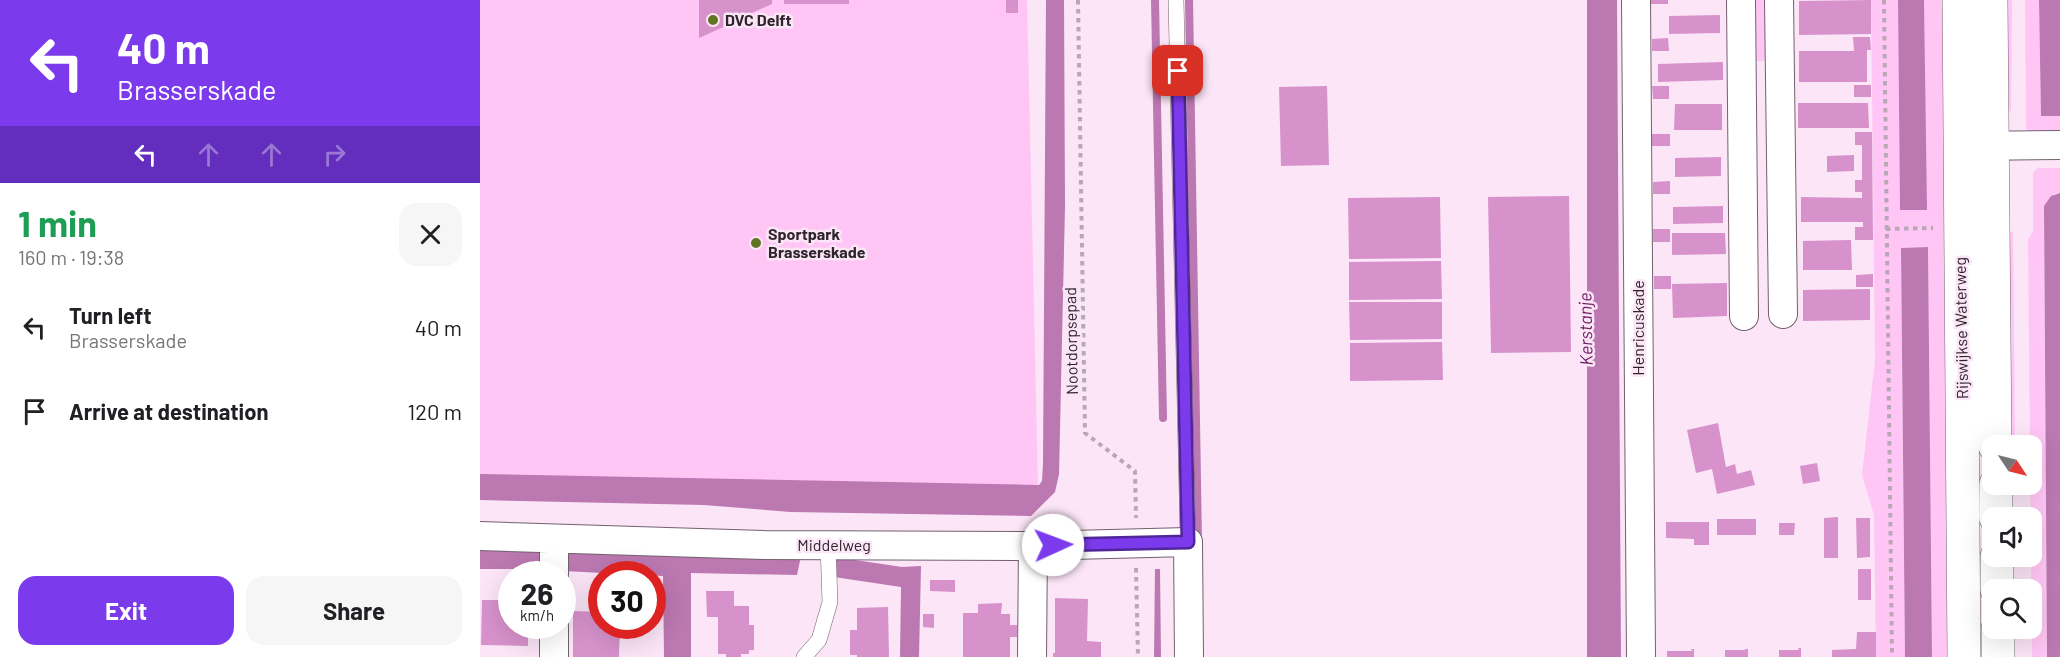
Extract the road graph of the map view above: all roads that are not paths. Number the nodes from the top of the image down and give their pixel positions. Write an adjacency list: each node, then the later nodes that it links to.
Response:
1 (1176, 0): 17 (lane)
2 (1636, 0): 27 (street, Henricuskade)
3 (1741, 0): 11 (street)
4 (1779, 0): 10 (street)
5 (1959, 0): 9 (main road, Rijswijkse Waterweg)
6 (1991, 0): 7 (main road, Rijswijkse Waterweg)
7 (1993, 145): 8 (street); 9 (street); 14 (main road, Rijswijkse Waterweg)
8 (2060, 145)
9 (1959, 146): 28 (main road, Rijswijkse Waterweg)
10 (1782, 232): 11 (street); 12 (street)
11 (1743, 233): 13 (street)
12 (1783, 314)
13 (1744, 316)
14 (1995, 435)
15 (480, 536): 16 (street, Middelweg)
16 (554, 539): 18 (street, Middelweg); 20 (street)
17 (1188, 542): 19 (street, Middelweg); 26 (street)
18 (828, 545): 19 (street, Middelweg); 24 (lane)
19 (1033, 546): 25 (street)
20 (554, 561)
21 (554, 639): 23 (street)
22 (1998, 639): 29 (main road)
23 (554, 657)
24 (804, 657)
25 (1032, 657)
26 (1189, 657)
27 (1641, 657)
28 (1964, 657)
29 (1998, 657)

